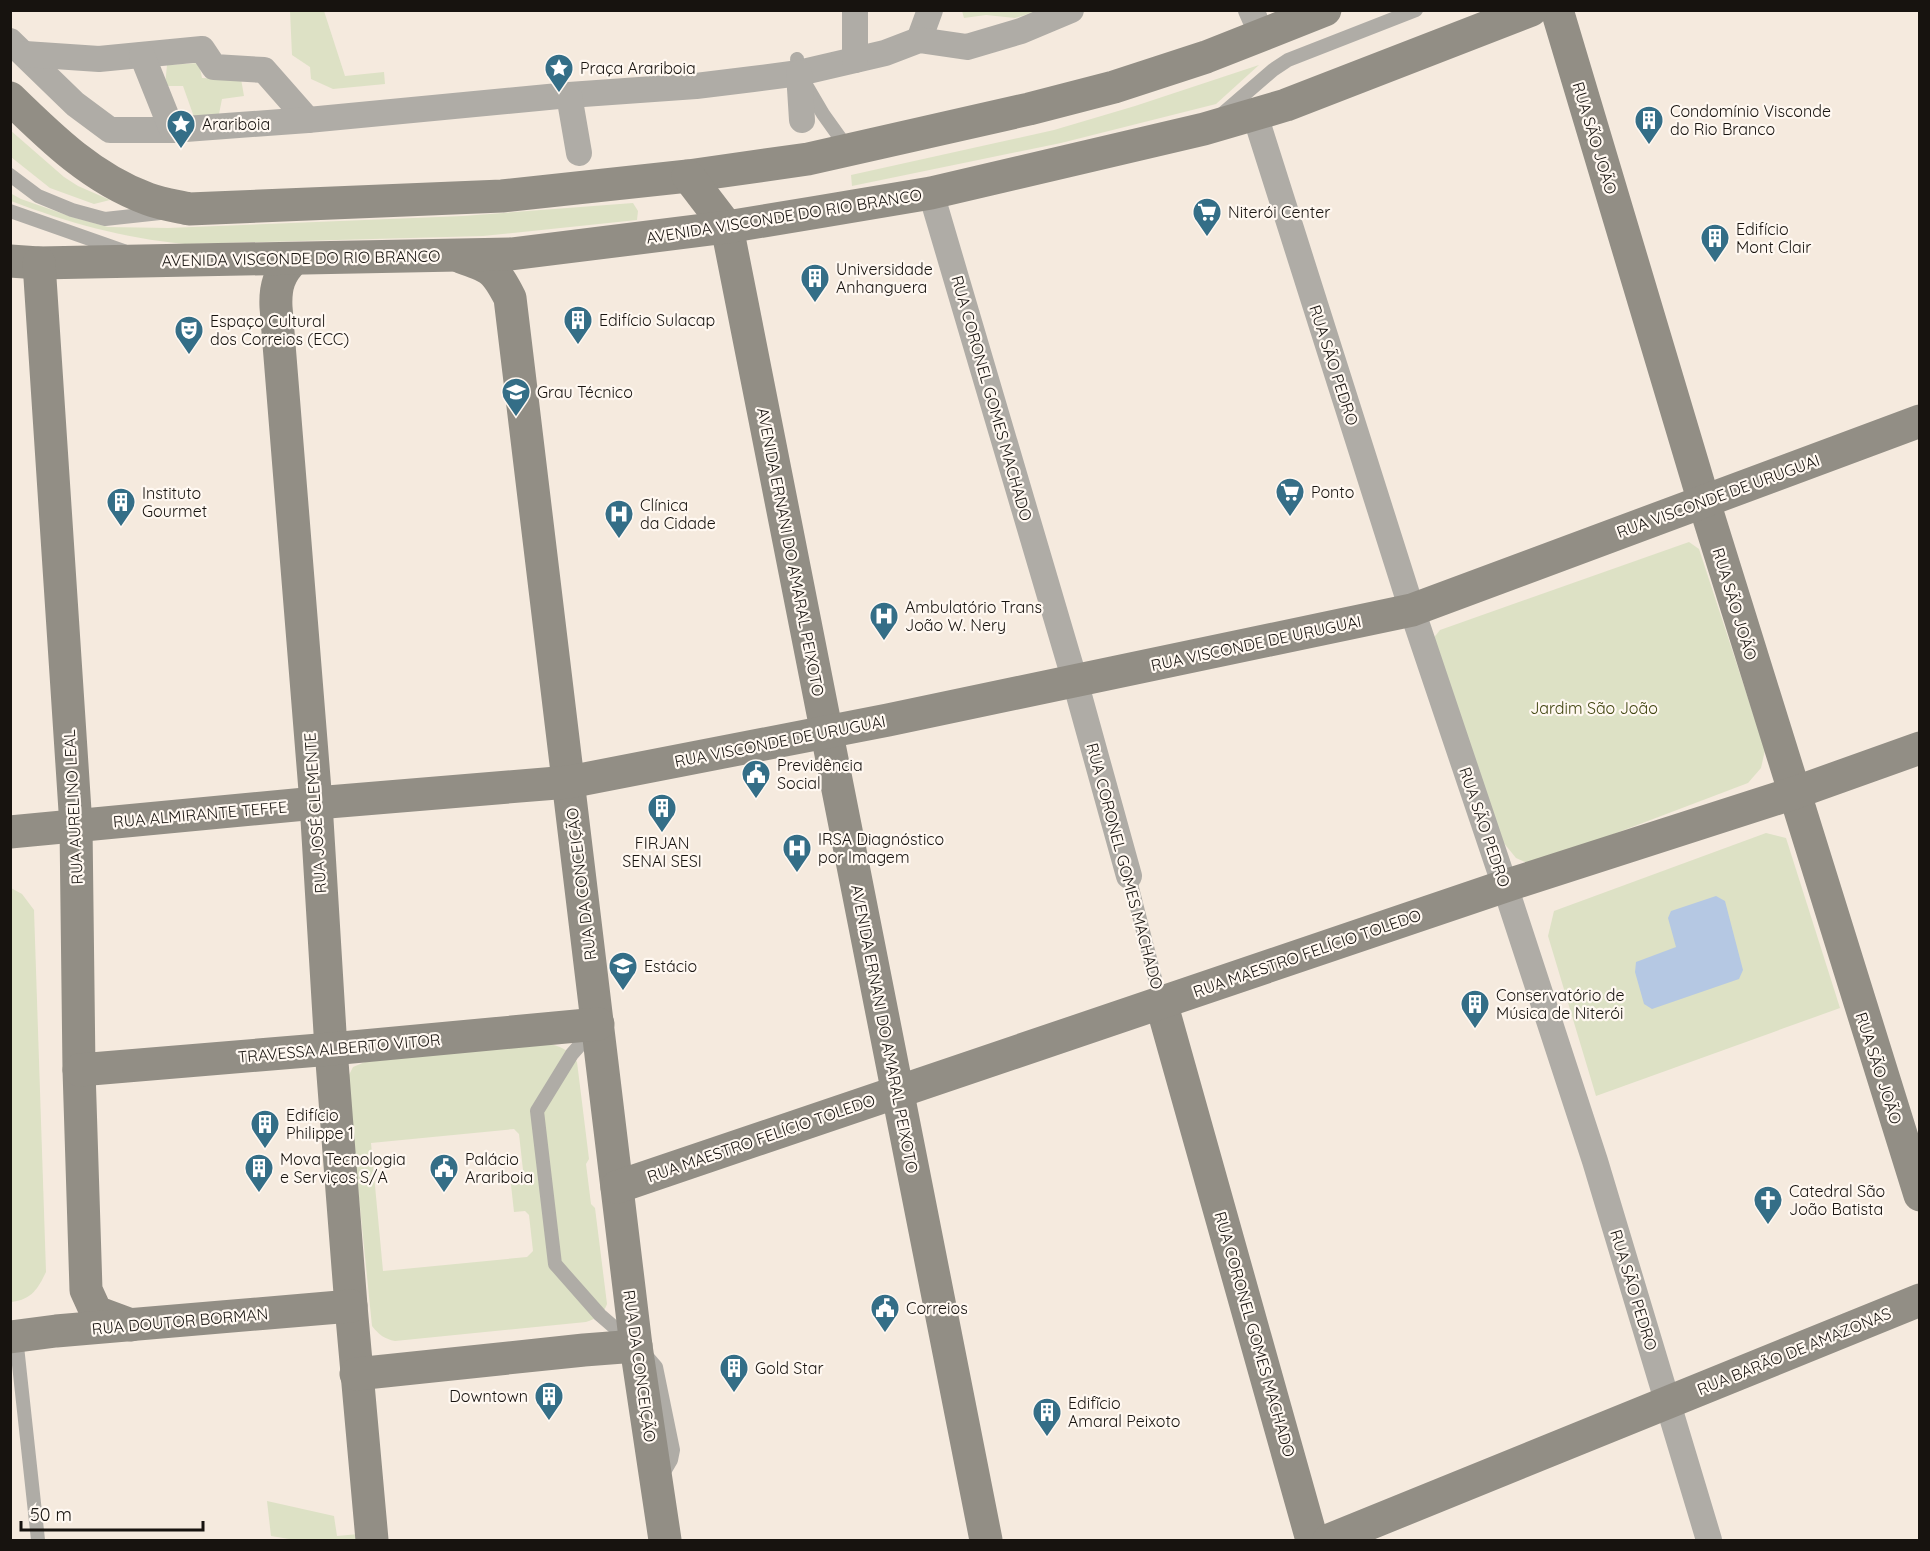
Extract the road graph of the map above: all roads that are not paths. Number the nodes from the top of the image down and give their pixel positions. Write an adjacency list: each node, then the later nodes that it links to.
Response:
1 (855, 10): 11 (street)
2 (930, 10): 8 (street)
3 (1071, 10): 8 (street)
4 (1325, 10): 20 (street)
5 (1416, 10): 18 (lane)
6 (1531, 10): 15 (street, AVENIDA VISCONDE DO RIO BRANCO)
7 (1557, 10): 33 (street, RUA SÃO JOÃO)
8 (919, 40): 11 (street)
9 (18, 47): 10 (street); 19 (street)
10 (142, 55): 16 (street); 19 (street)
11 (855, 60): 12 (street)
12 (798, 66): 13 (street); 17 (street); 20 (lane)
13 (569, 95): 16 (street); 21 (street)
14 (10, 98): 25 (street)
15 (1255, 115): 18 (street, AVENIDA VISCONDE DO RIO BRANCO); 34 (street, RUA SÃO PEDRO)
16 (308, 120): 19 (street)
17 (802, 120)
18 (1204, 129): 24 (street, AVENIDA VISCONDE DO RIO BRANCO)
19 (172, 130)
20 (848, 149): 23 (street)
21 (579, 153)
22 (10, 175): 25 (lane)
23 (688, 176): 25 (street); 27 (street, AVENIDA ERNANI DO AMARAL PEIXOTO)
24 (931, 193): 27 (street, AVENIDA VISCONDE DO RIO BRANCO); 35 (street, RUA CORONEL GOMES MACHADO)
25 (189, 209)
26 (14, 211): 30 (lane)
27 (727, 227): 28 (street, AVENIDA VISCONDE DO RIO BRANCO); 36 (street, AVENIDA ERNANI DO AMARAL PEIXOTO)
28 (456, 256): 29 (street, AVENIDA VISCONDE DO RIO BRANCO); 38 (street, RUA DA CONCEIÇÃO)
29 (294, 259): 30 (street, AVENIDA VISCONDE DO RIO BRANCO); 40 (street, RUA JOSÉ CLEMENTE)
30 (150, 261): 31 (street, AVENIDA VISCONDE DO RIO BRANCO)
31 (25, 262): 41 (street, RUA AURELINO LEAL)
32 (1920, 421): 33 (street, RUA VISCONDE DE URUGUAI)
33 (1704, 502): 34 (street, RUA VISCONDE DE URUGUAI); 39 (street, RUA SÃO JOÃO)
34 (1412, 610): 35 (street, RUA VISCONDE DE URUGUAI); 44 (street, RUA SÃO PEDRO)
35 (1075, 681): 36 (street, RUA VISCONDE DE URUGUAI); 43 (street, RUA CORONEL GOMES MACHADO)
36 (826, 731): 38 (street, RUA VISCONDE DE URUGUAI); 49 (street, AVENIDA ERNANI DO AMARAL PEIXOTO)
37 (1920, 748): 39 (street, RUA MAESTRO FELÍCIO TOLEDO)
38 (569, 782): 40 (street, RUA ALMIRANTE TEFFE); 46 (street, RUA DA CONCEIÇÃO)
39 (1794, 793): 44 (street, RUA MAESTRO FELÍCIO TOLEDO); 51 (street, RUA SÃO JOÃO)
40 (316, 803): 41 (street, RUA ALMIRANTE TEFFE); 47 (street, RUA JOSÉ CLEMENTE)
41 (76, 826): 42 (street, RUA ALMIRANTE TEFFE); 48 (street, RUA AURELINO LEAL)
42 (10, 832)
43 (1129, 876): 45 (lane, RUA CORONEL GOMES MACHADO)
44 (1505, 886): 45 (street, RUA MAESTRO FELÍCIO TOLEDO); 58 (street, RUA SÃO PEDRO)
45 (1161, 1002): 49 (street, RUA MAESTRO FELÍCIO TOLEDO); 63 (street, RUA CORONEL GOMES MACHADO)
46 (598, 1024): 47 (street, TRAVESSA ALBERTO VITOR); 50 (street, RUA DA CONCEIÇÃO); 56 (lane)
47 (331, 1049): 48 (street, TRAVESSA ALBERTO VITOR); 53 (street, RUA JOSÉ CLEMENTE)
48 (79, 1070): 54 (street, RUA AURELINO LEAL)
49 (897, 1092): 50 (street, RUA MAESTRO FELÍCIO TOLEDO); 62 (street, AVENIDA ERNANI DO AMARAL PEIXOTO)
50 (617, 1187): 56 (street, RUA DA CONCEIÇÃO)
51 (1920, 1195)
52 (1920, 1300): 58 (street, RUA BARÃO DE AMAZONAS)
53 (351, 1306): 54 (street, RUA DOUTOR BORMAN); 57 (street, RUA JOSÉ CLEMENTE)
54 (131, 1324): 55 (street, RUA DOUTOR BORMAN)
55 (13, 1337): 59 (lane)
56 (636, 1346): 57 (street); 61 (street, RUA DA CONCEIÇÃO)
57 (356, 1374): 60 (street, RUA JOSÉ CLEMENTE)
58 (1668, 1402): 64 (street, RUA BARÃO DE AMAZONAS); 65 (street, RUA SÃO PEDRO)
59 (38, 1540)
60 (372, 1540)
61 (665, 1540)
62 (986, 1540)
63 (1312, 1540)
64 (1329, 1540)
65 (1709, 1540)

